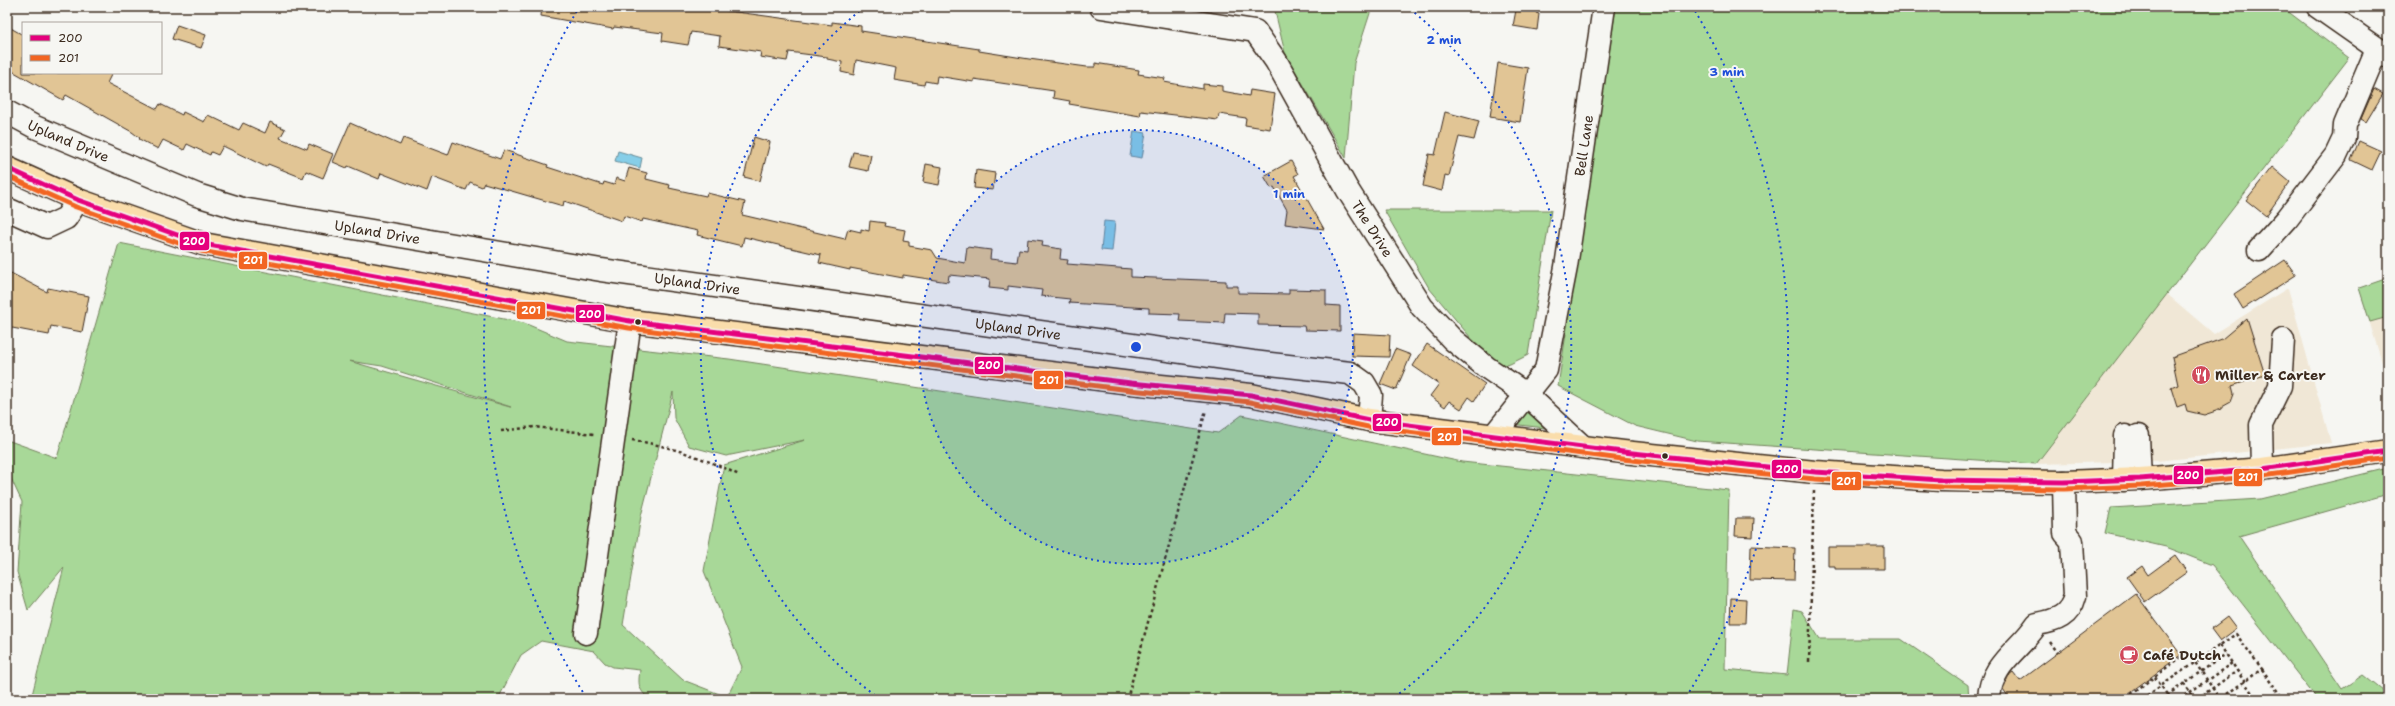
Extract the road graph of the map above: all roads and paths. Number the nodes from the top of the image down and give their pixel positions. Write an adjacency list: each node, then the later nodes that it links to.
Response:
1 (1101, 7): 13 (street, The Drive)
2 (1604, 7): 13 (street, Bell Lane)
3 (2318, 7): 4 (street)
4 (2382, 52): 9 (street)
5 (7, 112): 14 (street, Upland Drive)
6 (7, 168): 7 (main road)
7 (78, 200): 8 (street); 10 (main road)
8 (7, 209)
9 (2259, 250)
10 (630, 321): 12 (main road); 18 (street)
11 (2283, 340): 21 (street)
12 (1211, 391): 14 (main road); 46 (path)
13 (1527, 395): 16 (street, Bell Lane); 19 (street)
14 (1369, 420): 16 (main road)
15 (501, 431): 18 (path)
16 (1494, 435): 19 (main road)
17 (2131, 436): 24 (street)
18 (614, 438): 23 (path); 26 (street)
19 (1582, 446): 22 (main road)
20 (2388, 451): 21 (main road)
21 (2262, 469): 24 (main road)
22 (1815, 472): 25 (main road); 29 (path)
23 (739, 475)
24 (2132, 479): 25 (main road)
25 (2064, 482): 47 (street)
26 (586, 633)
27 (2220, 645): 28 (path); 30 (path); 32 (path)
28 (2226, 654): 31 (path); 33 (path)
29 (1810, 662)
30 (2195, 662): 33 (path); 35 (path); 39 (path)
31 (2232, 663): 34 (path); 36 (path)
32 (2262, 670): 37 (path); 42 (path)
33 (2201, 671): 36 (path); 38 (path)
34 (2237, 671): 37 (path); 40 (path)
35 (2155, 677): 39 (path); 43 (path)
36 (2207, 680): 40 (path); 41 (path)
37 (2245, 682): 54 (path); 55 (path)
38 (2184, 683): 41 (path); 44 (path)
39 (2161, 686): 44 (path); 48 (path)
40 (2213, 688): 45 (path); 54 (path)
41 (2190, 692): 51 (path); 52 (path)
42 (2279, 693): 56 (path); 57 (path)
43 (2131, 694)
44 (2167, 695): 49 (path); 50 (path)
45 (2202, 695): 52 (path); 53 (path)
46 (1127, 699)
47 (1989, 699)
48 (2142, 699)
49 (2162, 699)
50 (2170, 699)
51 (2180, 699)
52 (2196, 699)
53 (2204, 699)
54 (2220, 699)
55 (2256, 699)
56 (2270, 699)
57 (2283, 699)

